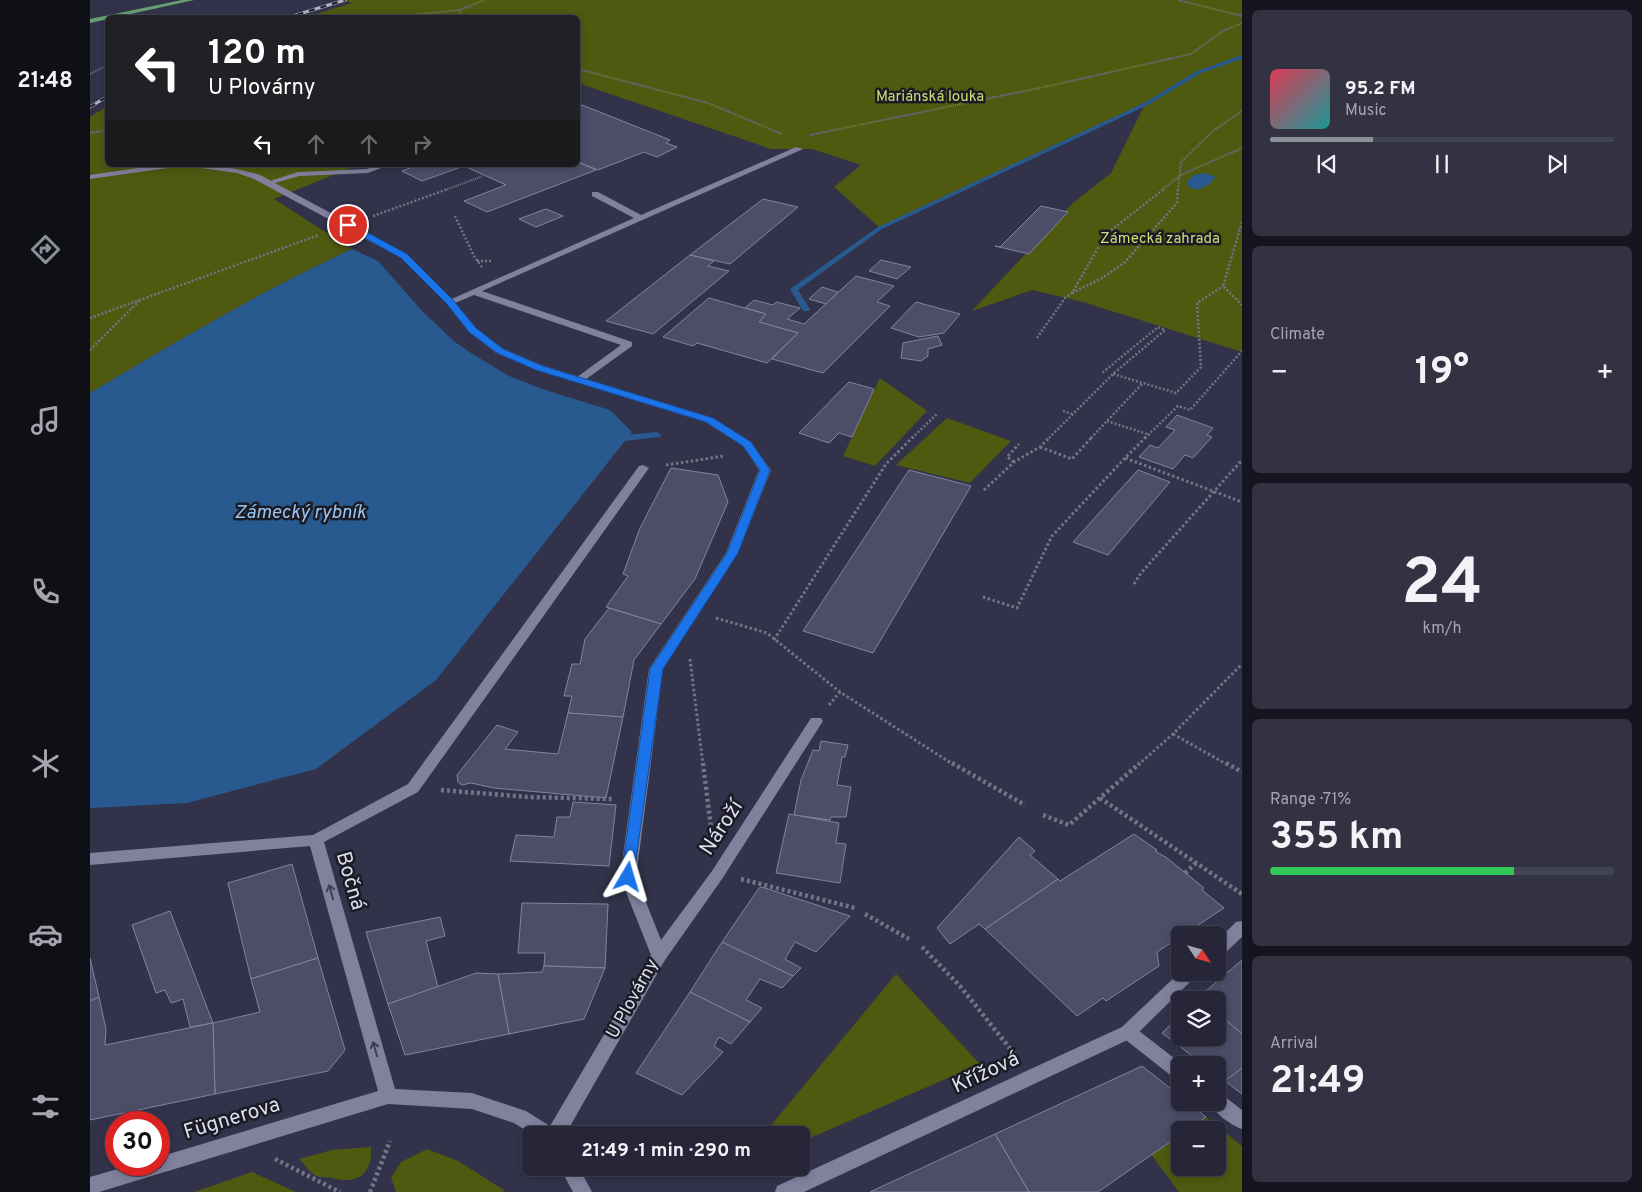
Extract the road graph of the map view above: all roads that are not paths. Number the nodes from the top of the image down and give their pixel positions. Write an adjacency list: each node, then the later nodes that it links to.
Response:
1 (191, 0): 2 (main road)
2 (118, 15)
3 (105, 18): 4 (main road)
4 (90, 21)
5 (799, 149): 12 (street)
6 (160, 167): 9 (street)
7 (209, 167): 10 (street, U Plovárny)
8 (379, 167): 10 (street)
9 (90, 177)
10 (268, 183): 14 (street, U Plovárny)
11 (595, 194): 12 (street)
12 (642, 220): 13 (street)
13 (475, 292): 14 (street); 15 (street)
14 (450, 302): 15 (street, U Plovárny)
15 (578, 380): 22 (street, U Plovárny)
16 (643, 468): 18 (street)
17 (816, 721): 22 (street, Nároží)
18 (316, 840): 19 (street, Bočná); 26 (street, Bočná, one-way to 18)
19 (90, 859)
20 (1242, 927): 21 (street)
21 (1226, 942)
22 (660, 955): 30 (street, U Plovárny)
23 (1182, 981): 24 (street, Křížová)
24 (1128, 1032): 25 (street); 34 (street, Křížová)
25 (1171, 1065)
26 (388, 1096): 29 (street); 32 (street, Fügnerova)
27 (1226, 1108): 28 (street)
28 (1242, 1121)
29 (534, 1126)
30 (560, 1126)
31 (574, 1176): 33 (street)
32 (90, 1186)
33 (583, 1192)
34 (784, 1192)

